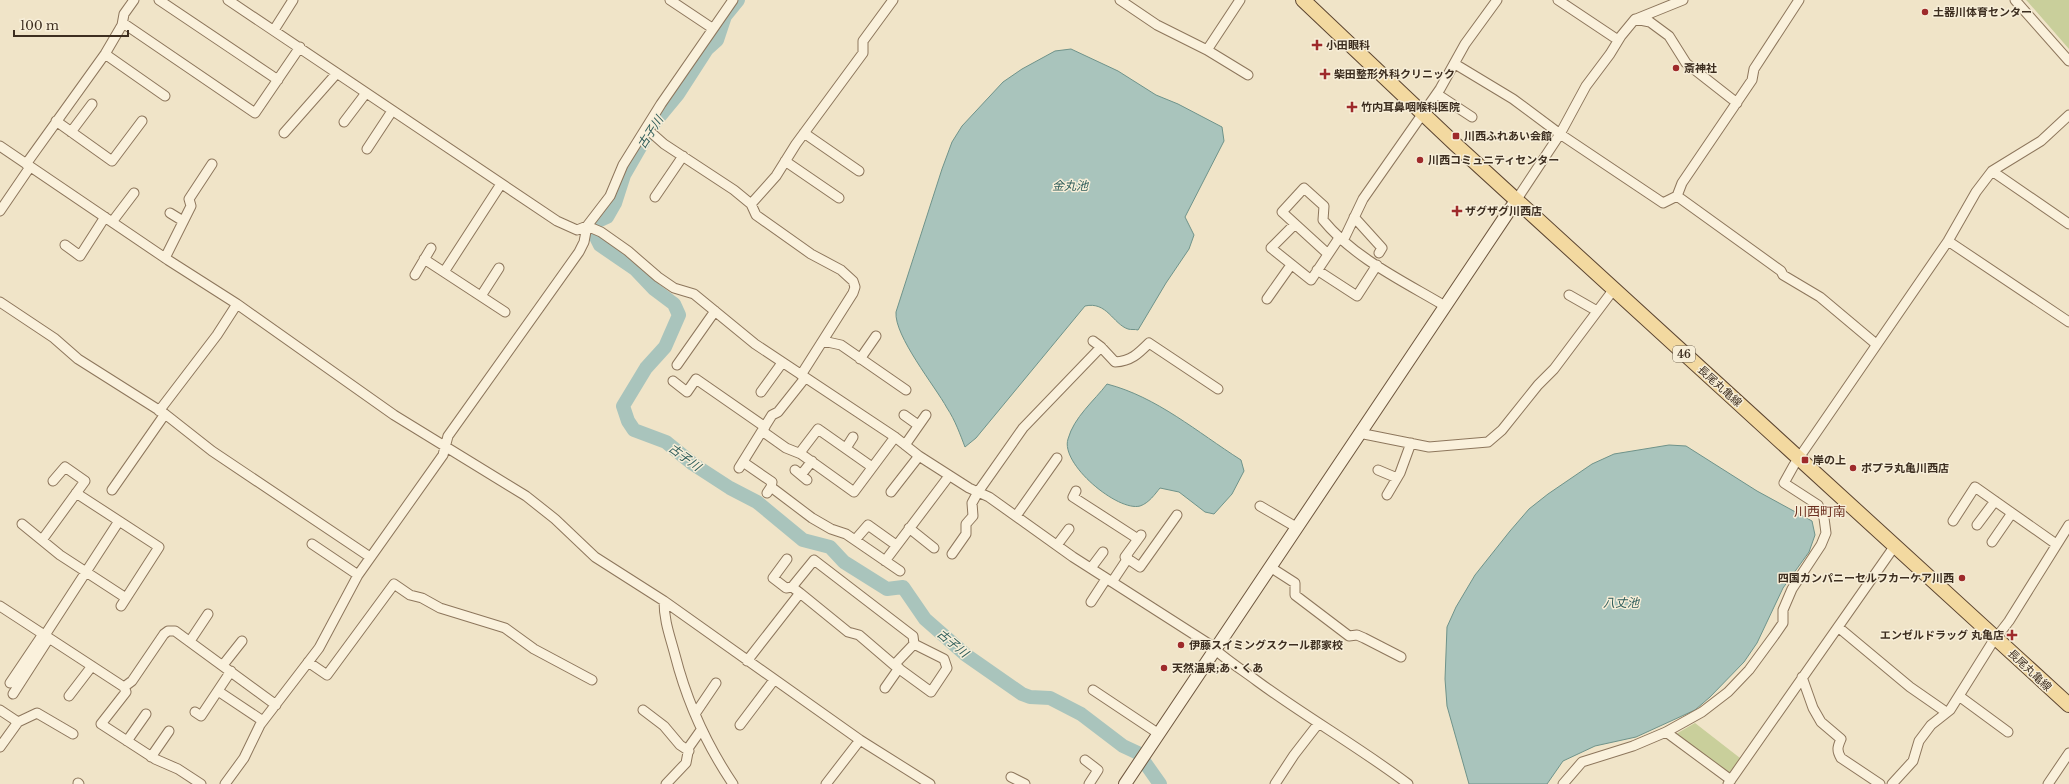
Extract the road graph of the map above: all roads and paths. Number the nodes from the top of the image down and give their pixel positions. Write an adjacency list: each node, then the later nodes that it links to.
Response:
1 (134, 0): 17 (street)
2 (159, 0): 28 (street)
3 (228, 0): 19 (street)
4 (293, 0): 19 (street)
5 (670, 0): 18 (street)
6 (733, 0): 18 (street)
7 (893, 0): 43 (street)
8 (1120, 0): 22 (street)
9 (1240, 0): 22 (street)
10 (1303, 0): 35 (main road, 長尾丸亀線 / 46)
11 (1497, 0): 25 (street)
12 (1558, 0): 20 (street)
13 (1683, 0): 16 (street)
14 (1799, 0): 32 (street)
15 (2015, 0): 24 (street)
16 (1636, 19): 20 (street); 32 (street)
17 (123, 23): 23 (street); 28 (street)
18 (712, 28): 41 (street)
19 (274, 30): 21 (street)
20 (1618, 40): 45 (street)
21 (300, 48): 26 (street); 28 (street)
22 (1207, 50): 27 (street)
23 (105, 54): 31 (street); 38 (street)
24 (2069, 61)
25 (1455, 64): 30 (street); 45 (street)
26 (337, 73): 29 (street); 44 (street)
27 (1248, 75)
28 (278, 80)
29 (366, 93): 34 (street); 40 (street)
30 (1437, 94): 35 (street); 37 (street)
31 (165, 96)
32 (1737, 103): 56 (street)
33 (92, 104): 42 (street)
34 (392, 111): 47 (street); 54 (street)
35 (1424, 114): 59 (main road, 長尾丸亀線 / 46); 63 (street)
36 (2069, 115): 53 (street)
37 (1472, 117)
38 (56, 121): 42 (street); 51 (street)
39 (142, 121): 42 (street)
40 (344, 122)
41 (646, 128): 48 (street); 68 (street)
42 (71, 132)
43 (804, 132): 49 (street); 52 (street)
44 (284, 133)
45 (1560, 134): 56 (street); 59 (street)
46 (0, 146): 51 (street)
47 (367, 149)
48 (683, 156): 57 (street); 60 (street)
49 (785, 161): 58 (street); 60 (street)
50 (212, 164): 65 (street)
51 (28, 165): 61 (street); 64 (street)
52 (859, 171)
53 (1992, 171): 67 (street); 70 (street)
54 (501, 184): 68 (street); 81 (street)
55 (134, 193): 64 (street)
56 (1678, 196): 97 (street)
57 (655, 197)
58 (839, 198)
59 (1517, 200): 83 (main road, 長尾丸亀線 / 46); 89 (street)
60 (751, 204): 96 (street)
61 (0, 211)
62 (170, 213): 65 (street)
63 (1354, 217): 69 (street); 73 (street)
64 (109, 220): 71 (street); 75 (street)
65 (183, 221): 75 (street)
66 (1295, 224): 69 (street); 74 (street); 77 (street)
67 (2069, 224)
68 (589, 227): 90 (street); 116 (street)
69 (1341, 240): 74 (street); 78 (street)
70 (1948, 241): 93 (street); 97 (street)
71 (66, 245)
72 (431, 248): 76 (street)
73 (1379, 253)
74 (1328, 254): 80 (street)
75 (165, 258): 88 (street)
76 (424, 259): 81 (street); 82 (street)
77 (1291, 265): 80 (street); 86 (street)
78 (1377, 265): 80 (street); 89 (street)
79 (499, 268): 85 (street)
80 (1317, 270)
81 (444, 272): 85 (street)
82 (415, 275)
83 (1614, 289): 91 (street); 123 (main road, 長尾丸亀線 / 46)
84 (1569, 295): 91 (street)
85 (481, 296): 92 (street)
86 (1267, 299)
87 (0, 302): 107 (street)
88 (237, 304): 107 (street); 116 (street)
89 (1445, 306): 112 (street)
90 (715, 310): 100 (street); 101 (street)
91 (1597, 311): 115 (street)
92 (505, 312)
93 (2069, 322)
94 (876, 336): 99 (street)
95 (1093, 340): 98 (street)
96 (823, 341): 99 (street); 102 (street)
97 (1876, 344): 123 (street)
98 (1101, 347): 104 (street); 134 (street)
99 (860, 359): 105 (street)
100 (782, 363): 102 (street); 106 (street)
101 (677, 365)
102 (803, 376): 111 (street); 114 (street)
103 (673, 381): 111 (street)
104 (1218, 389)
105 (906, 390)
106 (760, 392)
107 (162, 412): 131 (street); 161 (street)
108 (926, 415): 110 (street)
109 (904, 416): 110 (street)
110 (918, 424): 117 (street)
111 (762, 432): 118 (street); 120 (street); 151 (street)
112 (1359, 433): 115 (street); 147 (street)
113 (853, 437): 119 (street)
114 (895, 437): 117 (street); 125 (street)
115 (1411, 443): 129 (street)
116 (445, 445): 161 (street); 173 (street)
117 (905, 445): 121 (street)
118 (777, 448)
119 (846, 448): 120 (street); 125 (street)
120 (801, 454): 124 (street)
121 (919, 456): 128 (street); 133 (street)
122 (1057, 458): 141 (street)
123 (1799, 458): 157 (main road, 長尾丸亀線 / 46); 217 (street)
124 (812, 462): 125 (street); 127 (street)
125 (872, 467)
126 (1378, 470): 129 (street)
127 (801, 475)
128 (949, 476): 134 (street); 148 (street)
129 (1397, 478): 136 (street)
130 (53, 481): 135 (street)
131 (112, 490)
132 (1076, 491): 162 (street)
133 (892, 492)
134 (978, 492): 141 (street); 160 (street)
135 (76, 493): 142 (street); 150 (street)
136 (1387, 495)
137 (1995, 501): 139 (street); 143 (street); 145 (street)
138 (1260, 506): 147 (street)
139 (2012, 512): 152 (street); 154 (street)
140 (1176, 515): 162 (street)
141 (1016, 516): 156 (street)
142 (119, 521): 168 (street); 168 (street)
143 (1952, 521)
144 (22, 524): 150 (street)
145 (1977, 525)
146 (2069, 525): 154 (street)
147 (1296, 527): 165 (street)
148 (909, 528): 155 (street); 158 (street)
149 (1069, 529): 156 (street)
150 (42, 540): 168 (street)
151 (856, 540): 155 (street); 164 (street)
152 (1992, 542)
153 (312, 544): 169 (street)
154 (2056, 544): 179 (street)
155 (896, 545): 164 (street)
156 (1056, 545): 166 (street)
157 (1894, 547): 177 (street); 179 (main road, 長尾丸亀線 / 46)
158 (934, 548)
159 (1103, 552): 166 (street)
160 (952, 554)
161 (370, 557): 169 (street)
162 (1128, 558): 170 (street)
163 (787, 559): 171 (street)
164 (885, 560): 167 (street)
165 (1270, 567): 183 (street); 184 (street)
166 (1091, 568): 170 (street)
167 (900, 571)
168 (86, 572): 178 (street)
169 (358, 575): 186 (street)
170 (1109, 580): 174 (street); 183 (street)
171 (792, 587): 172 (street); 182 (street)
172 (800, 593): 185 (street); 189 (street)
173 (664, 601): 185 (street); 210 (street)
174 (1090, 602)
175 (1, 609): 178 (street)
176 (208, 614): 181 (street)
177 (1838, 627): 191 (street); 208 (street)
178 (46, 636): 188 (street); 194 (street); 200 (street)
179 (1996, 638): 202 (street); 204 (main road, 長尾丸亀線 / 46)
180 (242, 640): 187 (street)
181 (190, 641): 187 (street); 196 (street)
182 (914, 644): 189 (street); 189 (street)
183 (1215, 649): 213 (street); 220 (street)
184 (1401, 657)
185 (747, 661): 193 (street)
186 (308, 662): 192 (street); 203 (street)
187 (223, 665): 190 (street)
188 (92, 666): 196 (street); 201 (street)
189 (896, 667): 197 (street)
190 (231, 672): 199 (street); 203 (street)
191 (1802, 677): 229 (street); 242 (street)
192 (592, 680)
193 (774, 680): 214 (street); 221 (street)
194 (10, 683)
195 (716, 683): 210 (street)
196 (124, 687): 223 (street)
197 (885, 688)
198 (1093, 690): 220 (street)
199 (218, 691): 207 (street); 211 (street)
200 (13, 694)
201 (69, 696)
202 (1959, 696): 208 (street); 218 (street)
203 (276, 705): 211 (street)
204 (2069, 705)
205 (0, 710): 212 (street)
206 (643, 710): 224 (street)
207 (195, 712)
208 (1946, 712): 243 (street)
209 (146, 714): 223 (street)
210 (695, 714): 215 (street)
211 (263, 721): 231 (street)
212 (18, 722): 219 (street); 222 (street)
213 (1318, 724): 239 (street); 240 (street)
214 (740, 725)
215 (701, 730): 224 (street); 233 (street)
216 (169, 731): 226 (street)
217 (1666, 732): 229 (street); 241 (street)
218 (2008, 732)
219 (73, 734)
220 (1159, 734): 238 (street)
221 (860, 740): 234 (street); 235 (street)
222 (2, 741)
223 (127, 741): 226 (street)
224 (689, 751): 232 (street)
225 (2069, 753): 244 (street)
226 (151, 757): 230 (street)
227 (1085, 760): 237 (street)
228 (1011, 776): 236 (street)
229 (1729, 782)
230 (201, 784)
231 (225, 784)
232 (666, 784)
233 (733, 784)
234 (826, 784)
235 (930, 784)
236 (1025, 784)
237 (1089, 784)
238 (1125, 784)
239 (1275, 784)
240 (1408, 784)
241 (1563, 784)
242 (1880, 784)
243 (1892, 784)
244 (2048, 784)

